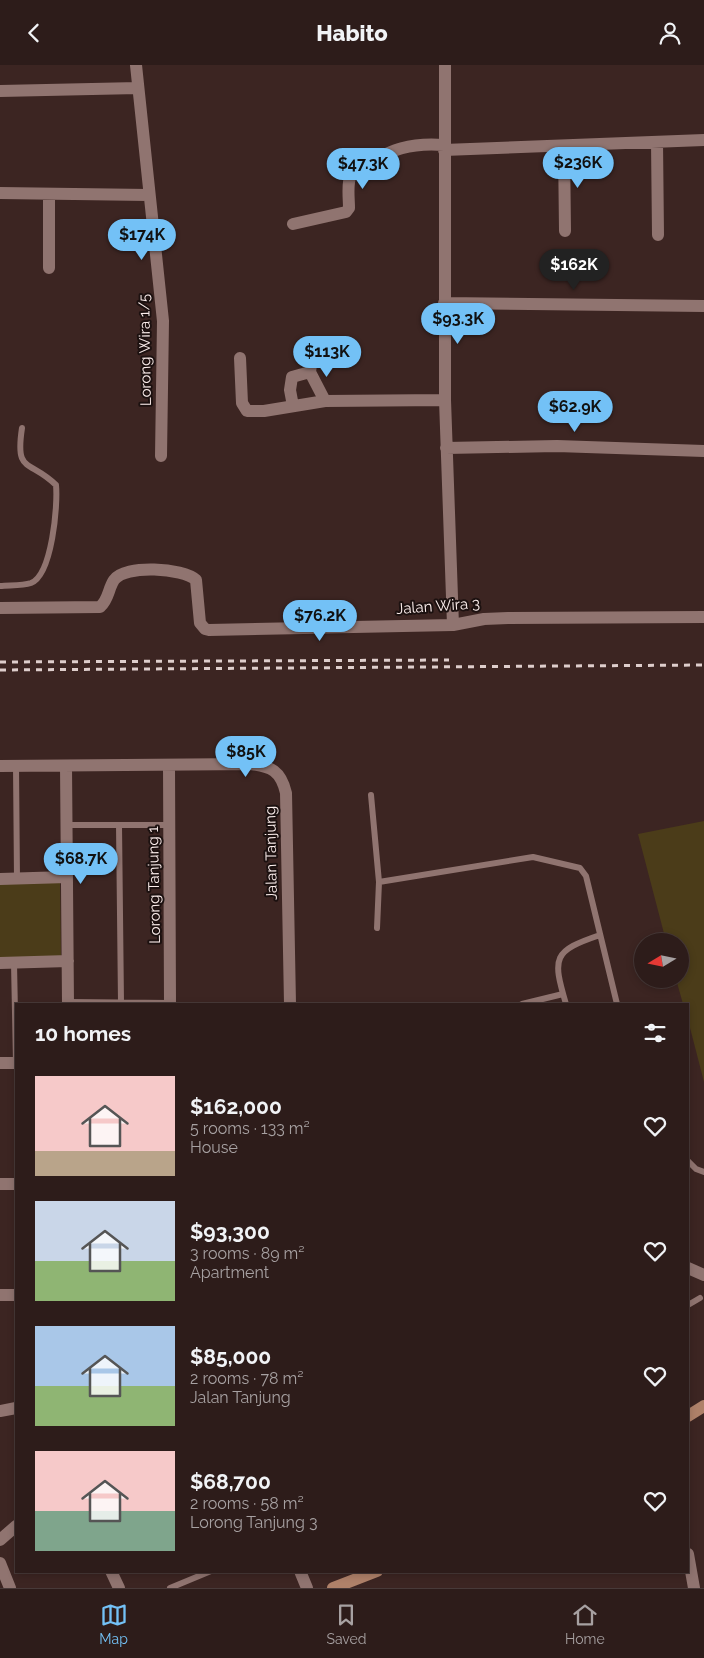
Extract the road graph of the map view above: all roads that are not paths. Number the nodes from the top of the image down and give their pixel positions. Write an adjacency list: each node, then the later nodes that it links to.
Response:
1 (136, 65): 3 (street, Lorong Wira 1/5)
2 (445, 65): 8 (street)
3 (138, 88): 4 (street); 11 (street, Lorong Wira 1/5)
4 (0, 91)
5 (704, 140): 6 (street)
6 (657, 142): 7 (street); 14 (street)
7 (564, 147): 8 (street); 13 (street)
8 (444, 148): 12 (street); 16 (street)
9 (0, 193): 10 (street)
10 (49, 195): 11 (street); 15 (street)
11 (148, 195): 27 (street, Lorong Wira 1/5)
12 (293, 224)
13 (564, 231)
14 (658, 235)
15 (49, 268)
16 (444, 303): 17 (street); 21 (street)
17 (704, 306)
18 (240, 358): 23 (street)
19 (312, 359): 20 (street)
20 (310, 372): 22 (street); 23 (street)
21 (445, 400): 22 (street); 25 (street)
22 (325, 401): 23 (street)
23 (293, 406)
24 (22, 428): 28 (lane)
25 (446, 447): 26 (street); 31 (street)
26 (704, 451)
27 (162, 456)
28 (0, 586)
29 (0, 608): 31 (street, Jalan Wira 3)
30 (704, 617): 31 (street, Jalan Wira 3)
31 (453, 625)
32 (169, 765): 35 (street, Jalan Tanjung); 39 (street, Lorong Tanjung 1); 53 (street, Jalan Tanjung)
33 (0, 766): 34 (street, Jalan Tanjung)
34 (16, 766): 35 (street, Jalan Tanjung); 42 (lane)
35 (66, 766): 37 (street)
36 (371, 795): 43 (lane)
37 (66, 825): 38 (lane); 40 (street)
38 (119, 825): 39 (lane); 51 (lane)
39 (170, 825): 52 (street, Lorong Tanjung 1)
40 (67, 877): 42 (street); 46 (street)
41 (0, 879): 42 (street)
42 (16, 879)
43 (379, 883): 44 (lane); 45 (lane)
44 (376, 928)
45 (600, 935): 49 (lane); 56 (lane)
46 (68, 961): 48 (street); 50 (street)
47 (0, 963): 48 (street)
48 (14, 963): 57 (lane)
49 (563, 994): 54 (lane); 55 (lane)
50 (68, 1003): 51 (lane)
51 (121, 1003)
52 (170, 1003)
53 (290, 1003)
54 (526, 1003)
55 (566, 1003)
56 (617, 1003)
57 (15, 1013)
58 (0, 1063): 59 (street)
59 (15, 1063)
60 (689, 1162): 61 (lane)
61 (704, 1173)
62 (0, 1184): 63 (street)
63 (15, 1184)
64 (689, 1268): 65 (street)
65 (704, 1275)
66 (0, 1295): 67 (street)
67 (15, 1295)
68 (700, 1298): 69 (lane)
69 (689, 1304)
70 (704, 1406): 73 (main road)
71 (15, 1408): 72 (street)
72 (0, 1411)
73 (689, 1415)
74 (15, 1527): 75 (street)
75 (0, 1540)
76 (689, 1560): 88 (street)
77 (0, 1563): 83 (street)
78 (112, 1573): 84 (street)
79 (206, 1573): 85 (lane)
80 (301, 1573): 86 (street)
81 (374, 1573): 82 (main road)
82 (361, 1583): 87 (main road)
83 (10, 1588)
84 (119, 1588)
85 (170, 1588)
86 (307, 1588)
87 (333, 1588)
88 (694, 1588)

